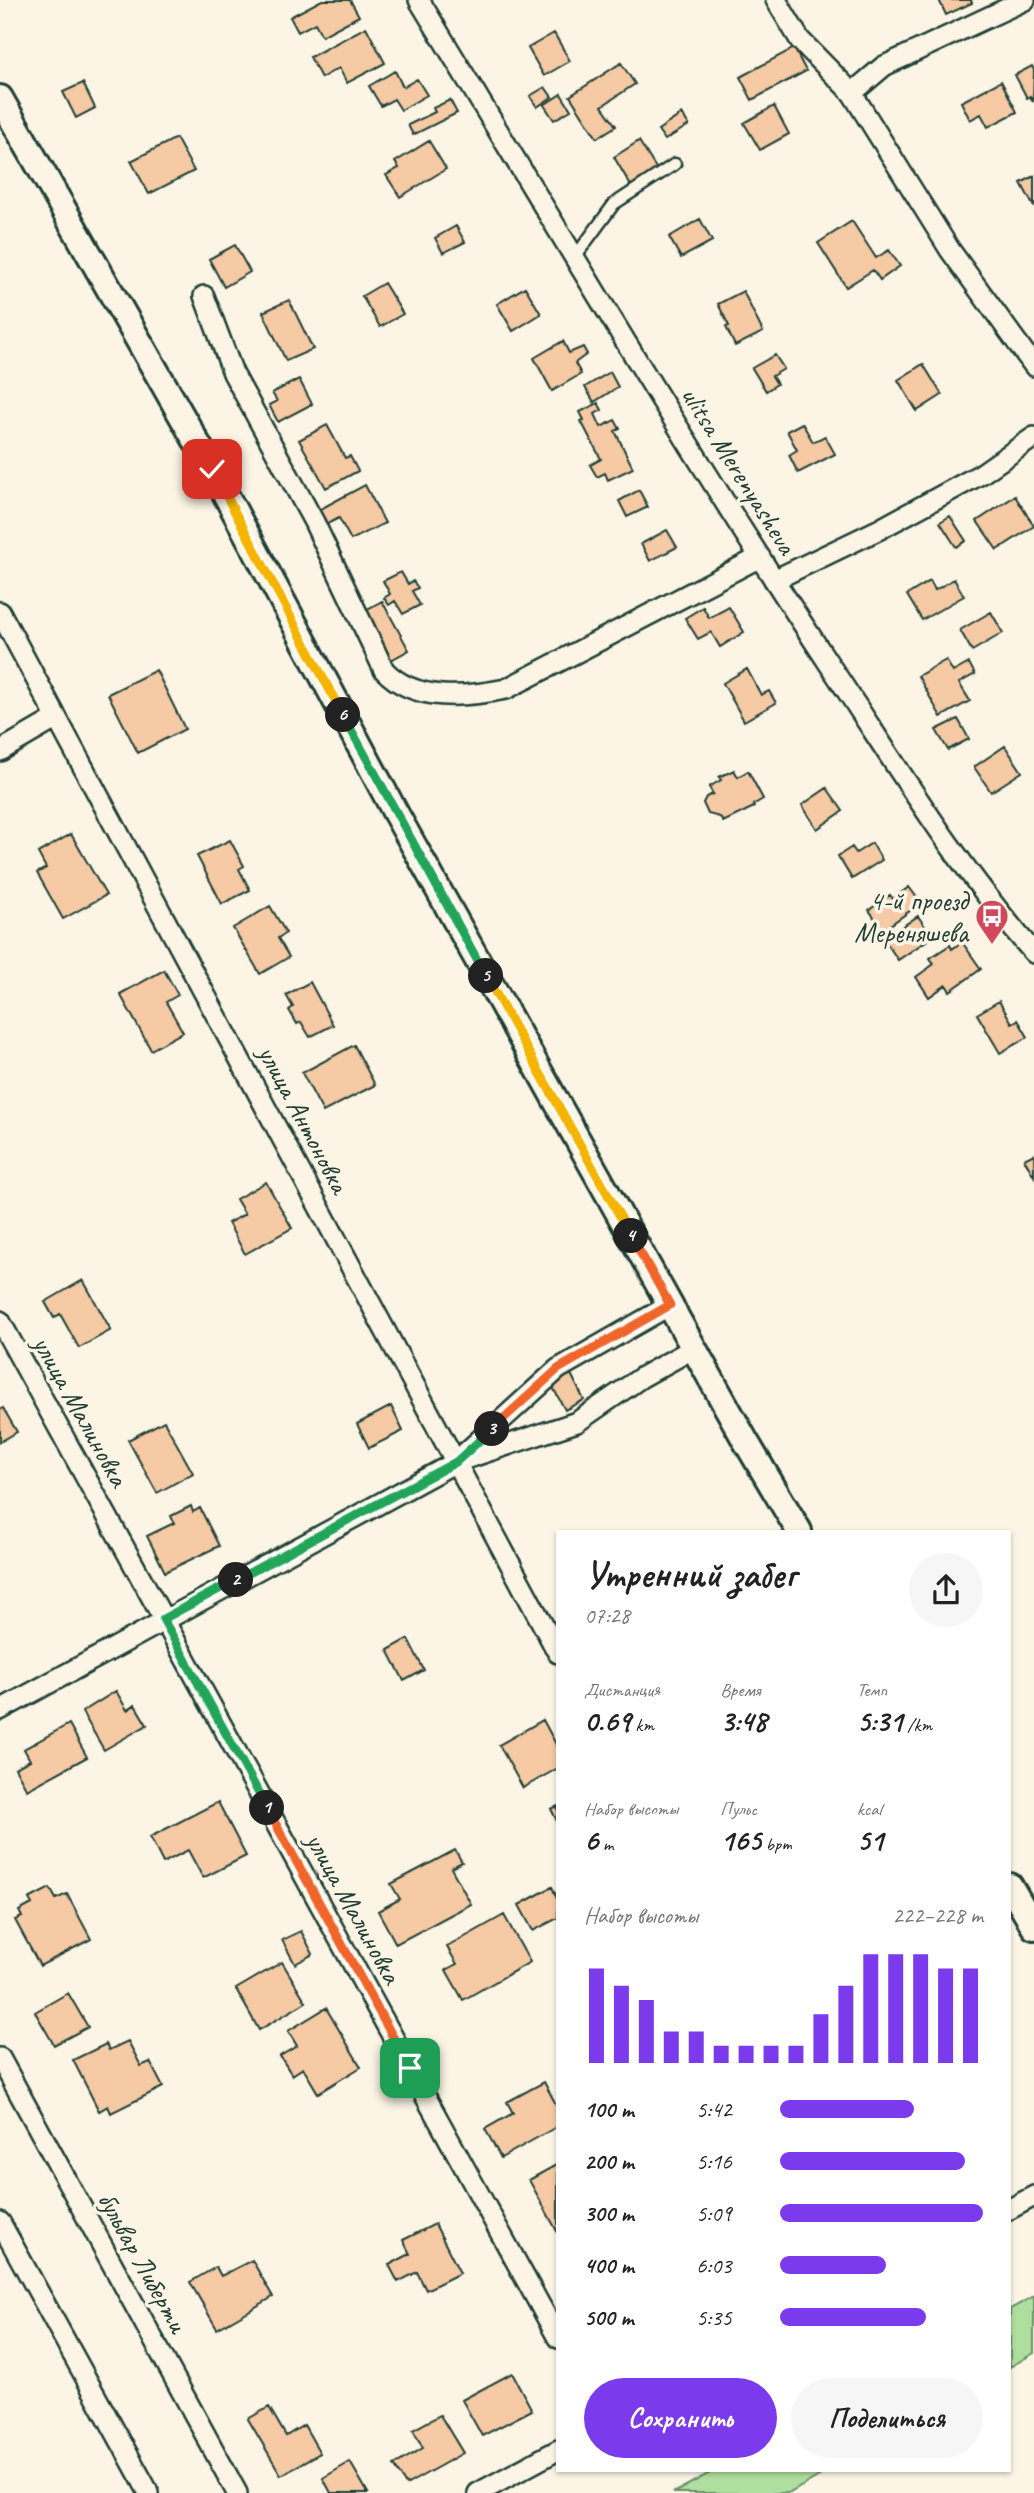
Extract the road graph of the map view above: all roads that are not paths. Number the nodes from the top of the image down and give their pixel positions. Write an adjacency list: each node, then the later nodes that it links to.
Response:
1 (419, 0): 7 (street, ulitsa Merenyasheva)
2 (776, 0): 4 (street)
3 (1025, 0): 4 (street)
4 (852, 93): 9 (street)
5 (0, 97): 17 (street)
6 (676, 164): 7 (lane)
7 (575, 257): 11 (street, ulitsa Merenyasheva)
8 (204, 296): 11 (street)
9 (1034, 366)
10 (1034, 437): 12 (street)
11 (760, 557): 12 (street, ulitsa Merenyasheva)
12 (774, 580): 16 (street, ulitsa Merenyasheva)
13 (0, 612): 14 (street, улица Антоновка)
14 (57, 718): 15 (street); 20 (street, улица Антоновка)
15 (0, 751)
16 (1034, 953)
17 (670, 1305): 19 (street); 20 (street)
18 (0, 1321): 22 (street, улица Малиновка)
19 (694, 1348): 20 (street); 21 (street)
20 (456, 1462): 22 (street); 23 (street, улица Антоновка)
21 (798, 1530)
22 (163, 1619): 24 (street); 31 (street, улица Малиновка)
23 (556, 1649)
24 (0, 1710)
25 (1011, 1888): 26 (street)
26 (1034, 1927)
27 (0, 2058): 34 (street, бульвар Либерти)
28 (1034, 2196): 29 (street)
29 (1011, 2208)
30 (0, 2222): 33 (street)
31 (556, 2334)
32 (556, 2451): 35 (street)
33 (149, 2493)
34 (237, 2493)
35 (478, 2493)

